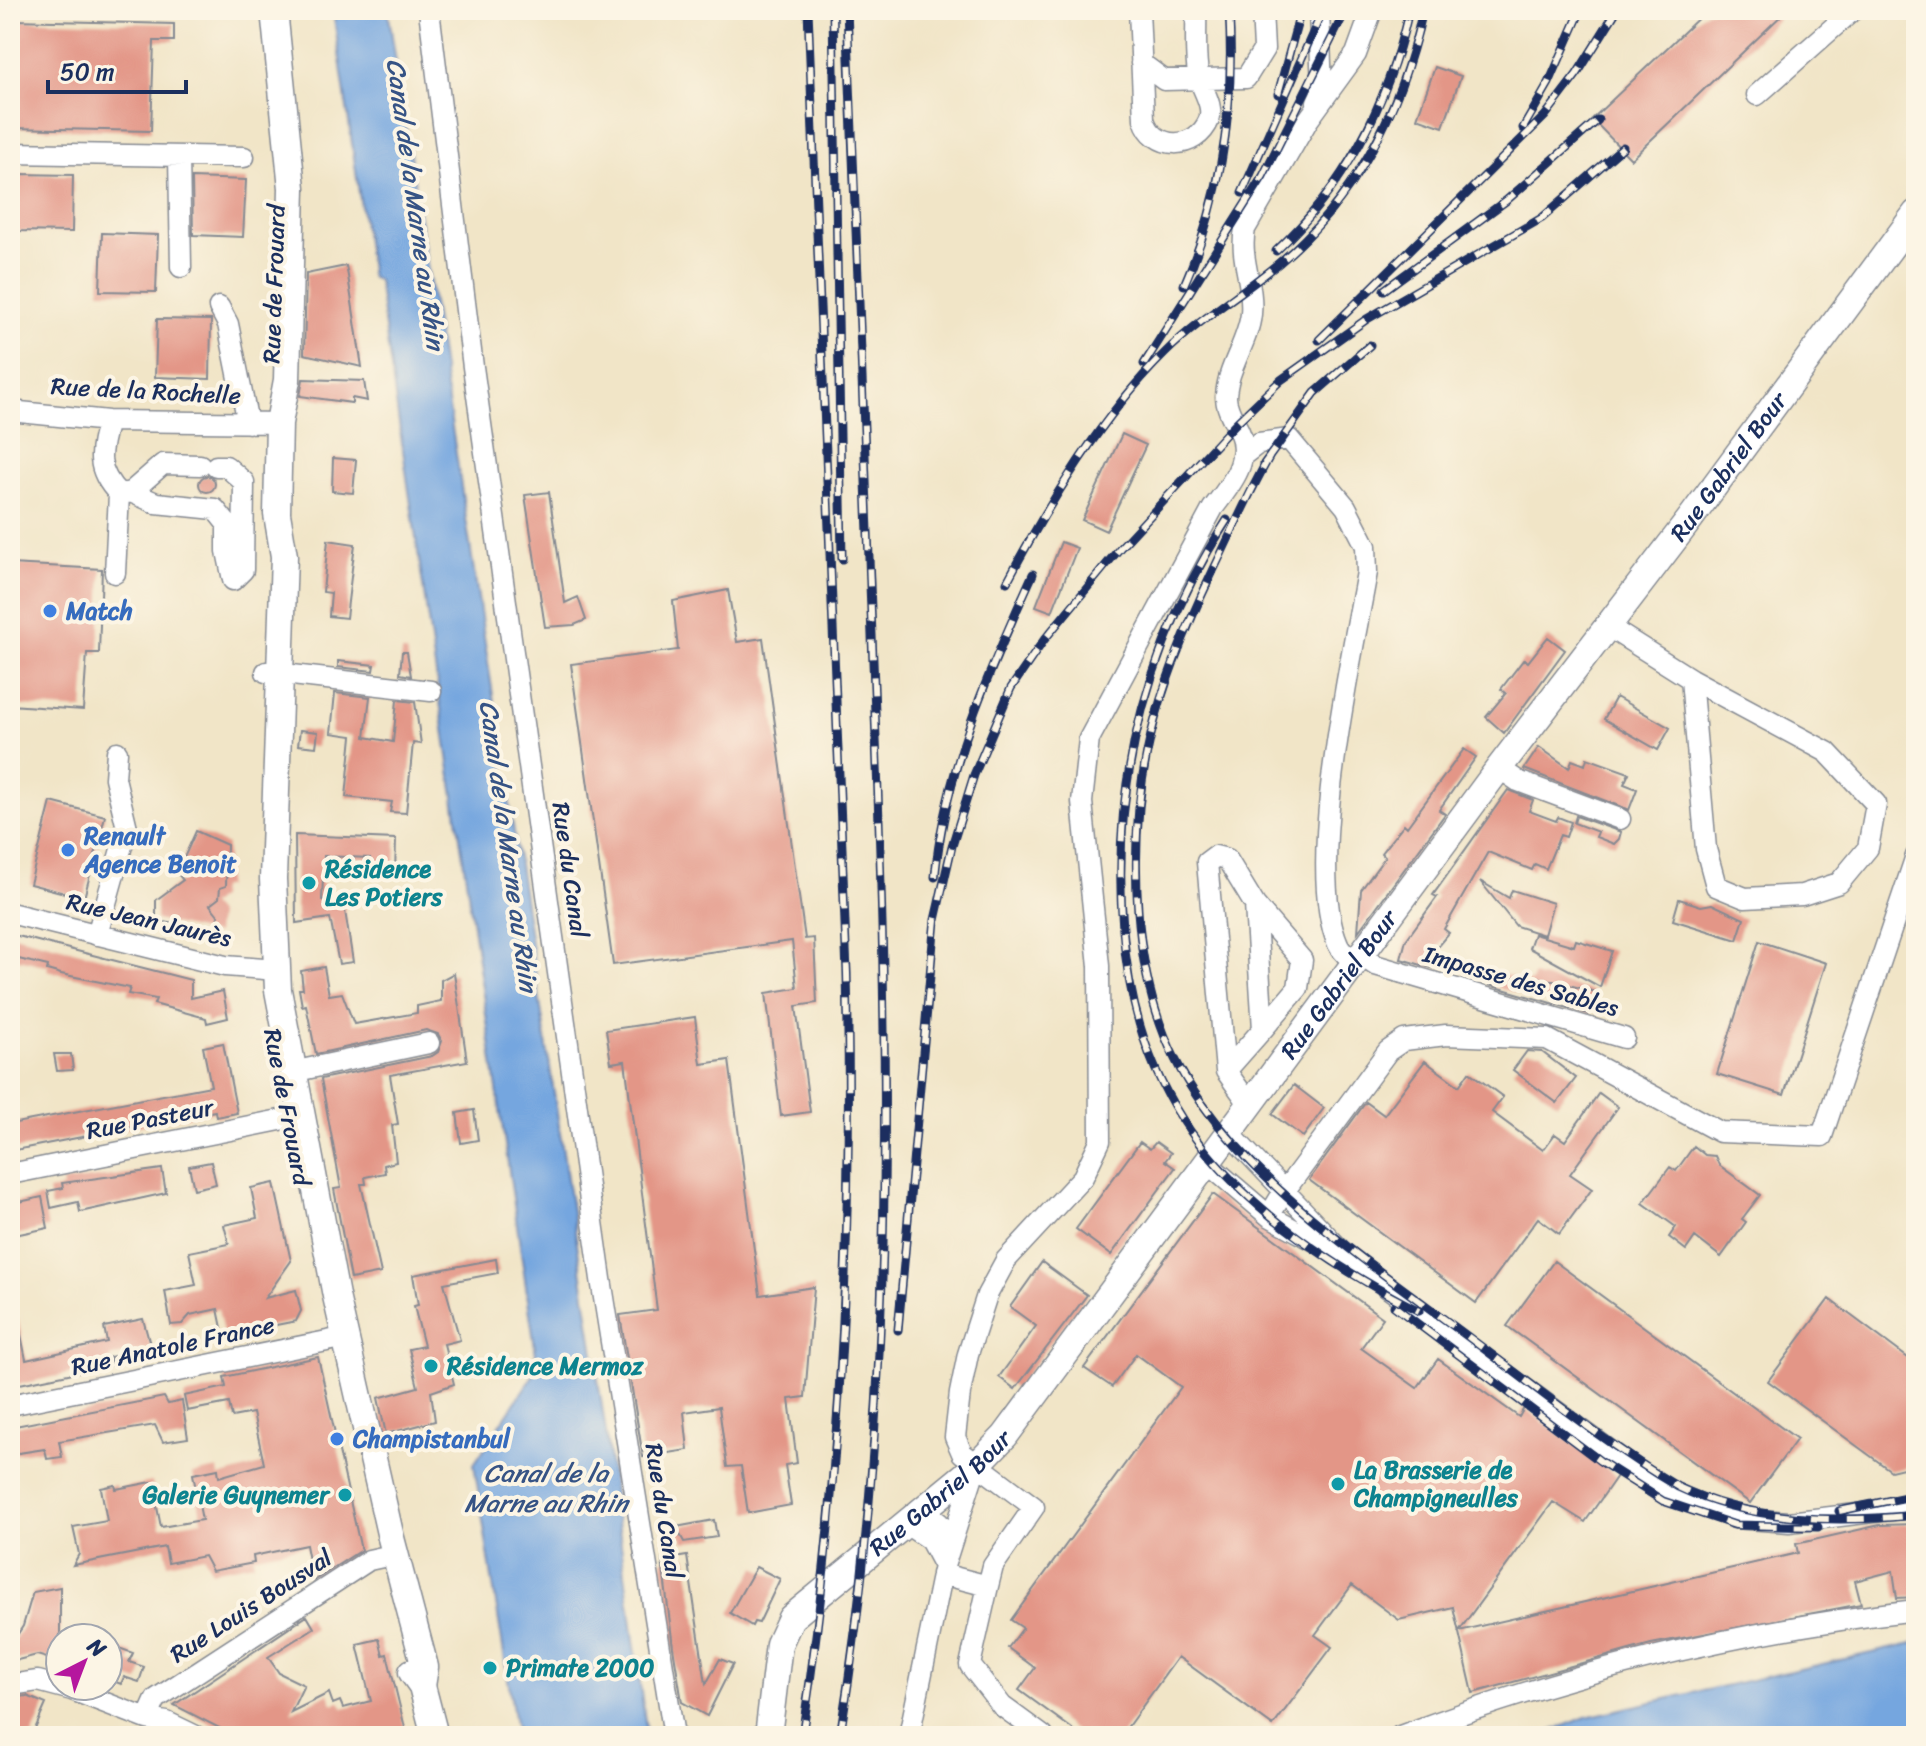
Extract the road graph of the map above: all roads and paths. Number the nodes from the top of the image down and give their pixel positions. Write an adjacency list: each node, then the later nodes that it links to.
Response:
1 (274, 10): 22 (main road, Rue de Frouard)
2 (429, 10): 66 (street, Rue du Canal)
3 (1139, 10): 9 (street)
4 (1196, 10): 10 (street)
5 (1262, 10): 10 (street)
6 (1319, 10): 12 (street)
7 (1372, 10): 12 (street)
8 (1853, 10): 11 (street)
9 (1141, 63): 10 (street); 10 (street)
10 (1199, 77)
11 (1757, 95)
12 (1308, 120): 23 (street)
13 (10, 153): 14 (street)
14 (179, 156): 15 (street); 17 (street)
15 (244, 157)
16 (1916, 213): 26 (main road, Rue Gabriel Bour)
17 (181, 267)
18 (219, 307): 21 (street)
19 (10, 411): 20 (street, Rue de la Rochelle)
20 (108, 421): 21 (street, Rue de la Rochelle); 24 (street)
21 (248, 423): 22 (street, Rue de la Rochelle)
22 (279, 423): 27 (main road, Rue de Frouard)
23 (1242, 456): 37 (street); 54 (street)
24 (125, 493): 24 (street); 25 (street)
25 (115, 573)
26 (1607, 626): 28 (street); 31 (main road, Rue Gabriel Bour)
27 (272, 673): 29 (street); 38 (main road, Rue de Frouard)
28 (1691, 679): 28 (street)
29 (431, 691)
30 (117, 752): 36 (street)
31 (1499, 768): 32 (street); 37 (main road, Rue Gabriel Bour)
32 (1620, 819)
33 (1916, 856): 49 (street)
34 (1255, 905): 39 (street); 39 (street); 42 (street)
35 (10, 913): 36 (street, Rue Jean Jaurès)
36 (97, 935): 38 (street, Rue Jean Jaurès)
37 (1357, 958): 40 (street, Impasse des Sables); 44 (main road, Rue Gabriel Bour)
38 (270, 970): 43 (main road, Rue de Frouard); 45 (main road, Rue de Frouard)
39 (1263, 1029): 42 (street)
40 (1624, 1038)
41 (429, 1043): 43 (street)
42 (1226, 1071): 44 (street)
43 (292, 1072): 45 (main road, Rue de Frouard)
44 (1250, 1105): 46 (main road, Rue Gabriel Bour)
45 (294, 1117): 48 (street, Rue Pasteur); 52 (main road, Rue de Frouard)
46 (1229, 1133): 47 (main road, Rue Gabriel Bour); 49 (street)
47 (1207, 1163): 50 (street); 54 (main road, Rue Gabriel Bour)
48 (10, 1174)
49 (1285, 1190): 50 (street); 51 (street)
50 (1269, 1216): 51 (street)
51 (1351, 1261): 55 (street)
52 (340, 1339): 53 (street, Rue Anatole France); 58 (main road, Rue de Frouard)
53 (10, 1405)
54 (976, 1466): 56 (main road, Rue Gabriel Bour); 57 (street); 60 (street)
55 (1916, 1507)
56 (914, 1518): 57 (street); 59 (street); 67 (main road, Rue Gabriel Bour)
57 (952, 1541): 59 (street)
58 (390, 1555): 63 (street, Rue Louis Bousval); 65 (main road, Rue de Frouard)
59 (943, 1570): 60 (street); 68 (street)
60 (988, 1586): 69 (street)
61 (1916, 1610): 70 (street)
62 (10, 1685): 63 (street)
63 (158, 1726): 64 (street)
64 (196, 1736)
65 (435, 1736)
66 (674, 1736)
67 (768, 1736)
68 (909, 1736)
69 (1043, 1736)
70 (1400, 1736)

